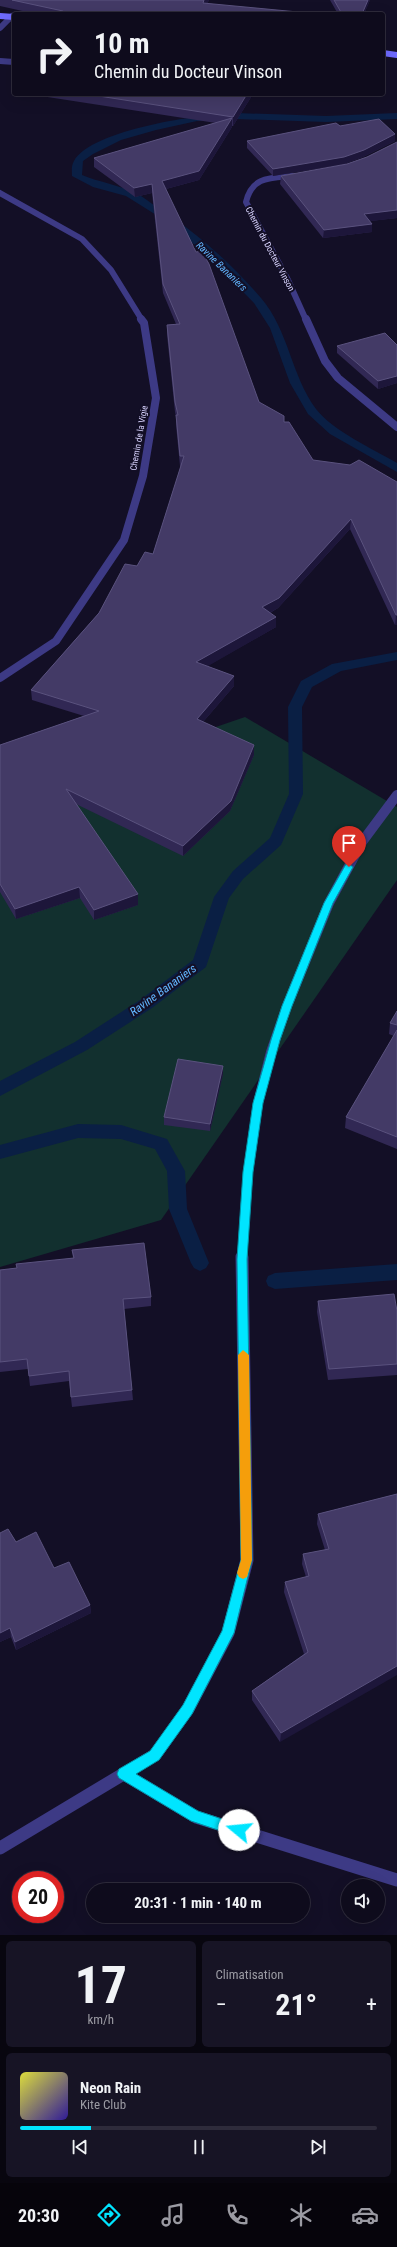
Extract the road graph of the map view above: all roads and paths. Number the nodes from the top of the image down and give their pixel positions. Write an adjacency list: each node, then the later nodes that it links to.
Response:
1 (0, 16): 2 (main road)
2 (12, 17)
3 (12, 18): 4 (street)
4 (0, 28)
5 (385, 53): 6 (main road)
6 (397, 55)
7 (0, 61): 8 (street)
8 (12, 62)
9 (300, 175): 11 (street, Chemin du Docteur Vinson)
10 (0, 193): 12 (street, Chemin de la Vigie)
11 (397, 427)
12 (0, 678)
13 (397, 795): 14 (street)
14 (124, 1774): 15 (street); 16 (street)
15 (0, 1848)
16 (397, 1880)

